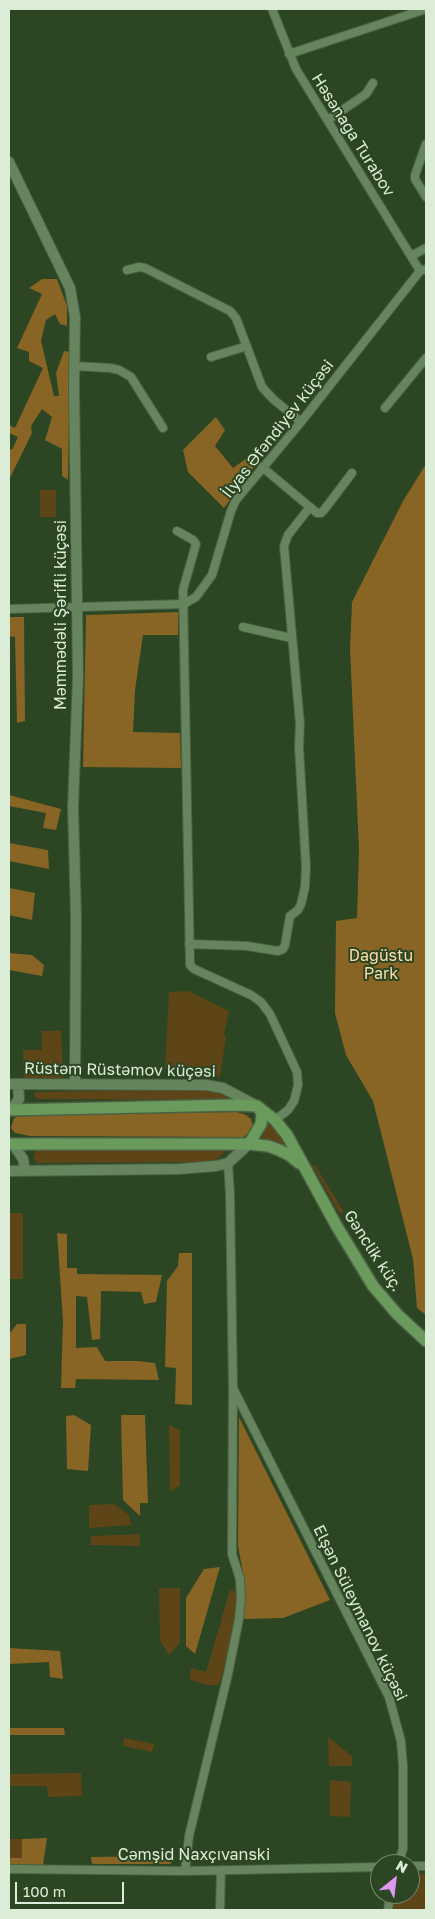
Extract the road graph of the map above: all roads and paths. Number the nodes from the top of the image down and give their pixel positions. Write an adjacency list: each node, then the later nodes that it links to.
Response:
1 (272, 9): 3 (street, Həsənağa Turabov)
2 (426, 9): 3 (street)
3 (289, 54): 5 (street, Həsənağa Turabov)
4 (373, 83): 5 (street)
5 (328, 120): 10 (street, Həsənağa Turabov)
6 (426, 144): 8 (street)
7 (9, 162): 16 (street, Məmmədəli Şərifli küçəsi)
8 (426, 197)
9 (426, 248): 10 (street)
10 (411, 256): 12 (street, Həsənağa Turabov)
11 (127, 270): 13 (street)
12 (423, 270): 18 (street, İlyas Əfəndiyev küçəsi)
13 (247, 346): 14 (street); 18 (street)
14 (212, 357)
15 (426, 358): 17 (street)
16 (74, 366): 19 (street); 25 (street, Məmmədəli Şərifli küçəsi)
17 (385, 408)
18 (300, 422): 20 (street, İlyas Əfəndiyev küçəsi)
19 (163, 428)
20 (262, 467): 22 (street); 24 (street, İlyas Əfəndiyev küçəsi)
21 (352, 473): 22 (street)
22 (310, 507): 28 (street)
23 (177, 531): 24 (street)
24 (184, 604): 25 (street); 29 (street)
25 (76, 606): 26 (street); 30 (street, Məmmədəli Şərifli küçəsi)
26 (9, 609)
27 (243, 627): 28 (street)
28 (291, 638): 29 (street)
29 (189, 944): 34 (street)
30 (75, 1083): 31 (street, Rüstəm Rüstəmov küçəsi); 32 (street, Rüstəm Rüstəmov küçəsi)
31 (14, 1084): 33 (street)
32 (257, 1106): 33 (main road, Rüstəm Rüstəmov küçəsi); 34 (main road, Rüstəm Rüstəmov küçəsi); 36 (main road)
33 (9, 1111)
34 (278, 1124): 38 (main road, Gənclik küç.)
35 (10, 1143): 36 (main road); 39 (street)
36 (249, 1144): 37 (street); 38 (main road)
37 (228, 1164): 39 (street); 42 (street, Elşən Süleymanov küçəsi)
38 (305, 1170): 41 (main road, Gənclik küç.)
39 (25, 1171): 40 (street)
40 (9, 1172)
41 (426, 1341)
42 (233, 1389): 43 (street, Elşən Süleymanov küçəsi); 47 (street, Elşən Süleymanov küçəsi)
43 (401, 1854)
44 (370, 1866): 46 (street, Cəmşid Naxçıvanski)
45 (9, 1869): 47 (street, Cəmşid Naxçıvanski)
46 (221, 1870): 47 (street, Cəmşid Naxçıvanski); 48 (street)
47 (186, 1872)
48 (220, 1910)

